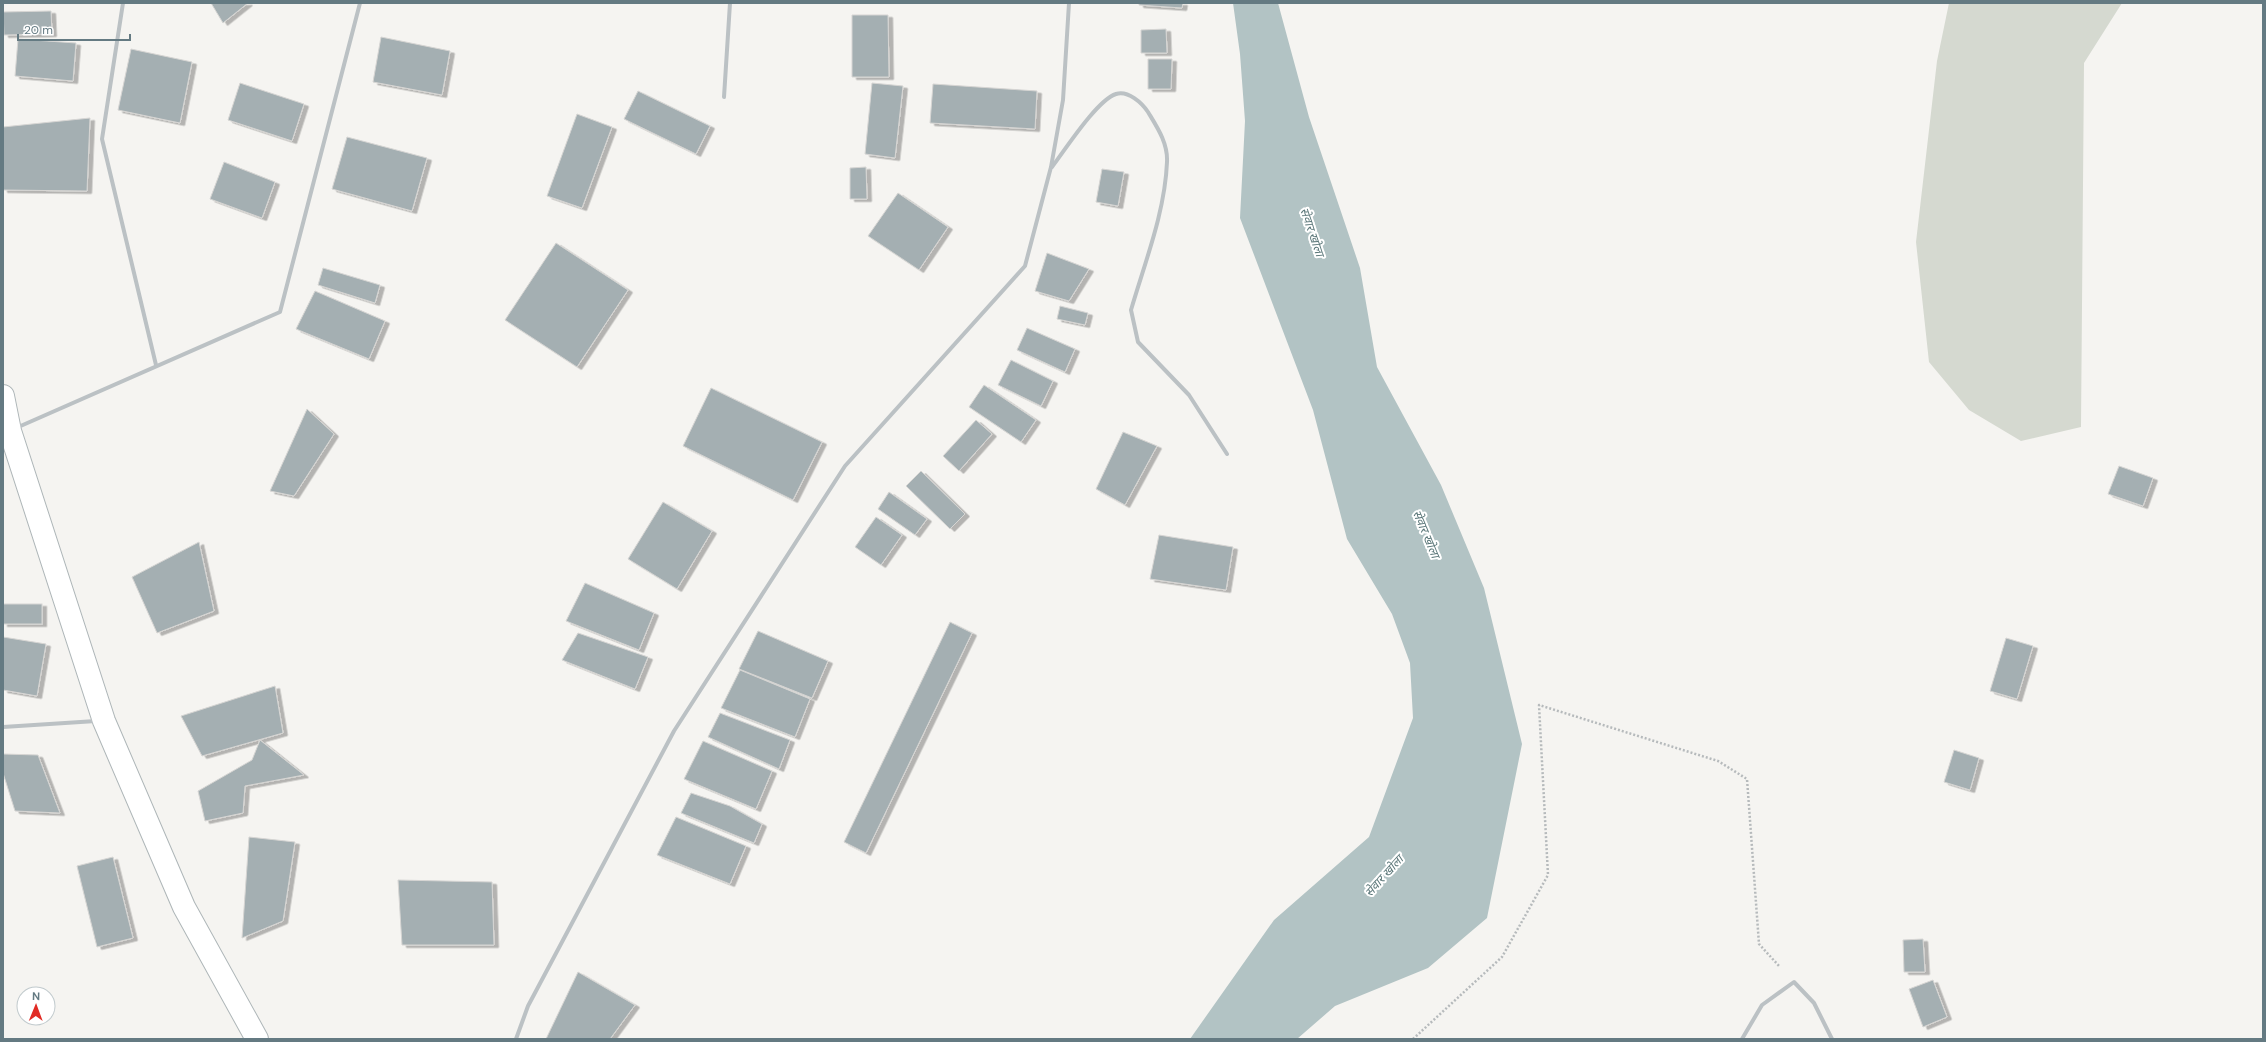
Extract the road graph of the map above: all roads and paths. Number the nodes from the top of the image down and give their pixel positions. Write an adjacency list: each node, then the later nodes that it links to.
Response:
1 (123, 3): 7 (street)
2 (360, 3): 7 (street)
3 (730, 3): 5 (street)
4 (1069, 3): 6 (street)
5 (724, 97)
6 (1051, 167): 10 (street); 15 (street)
7 (156, 365): 9 (street)
8 (3, 396): 9 (street)
9 (10, 431): 11 (street)
10 (1227, 454)
11 (104, 721): 12 (street); 14 (street)
12 (3, 727)
13 (1794, 982): 16 (path); 17 (street); 18 (street)
14 (257, 1039)
15 (516, 1039)
16 (1413, 1039)
17 (1742, 1039)
18 (1832, 1039)

